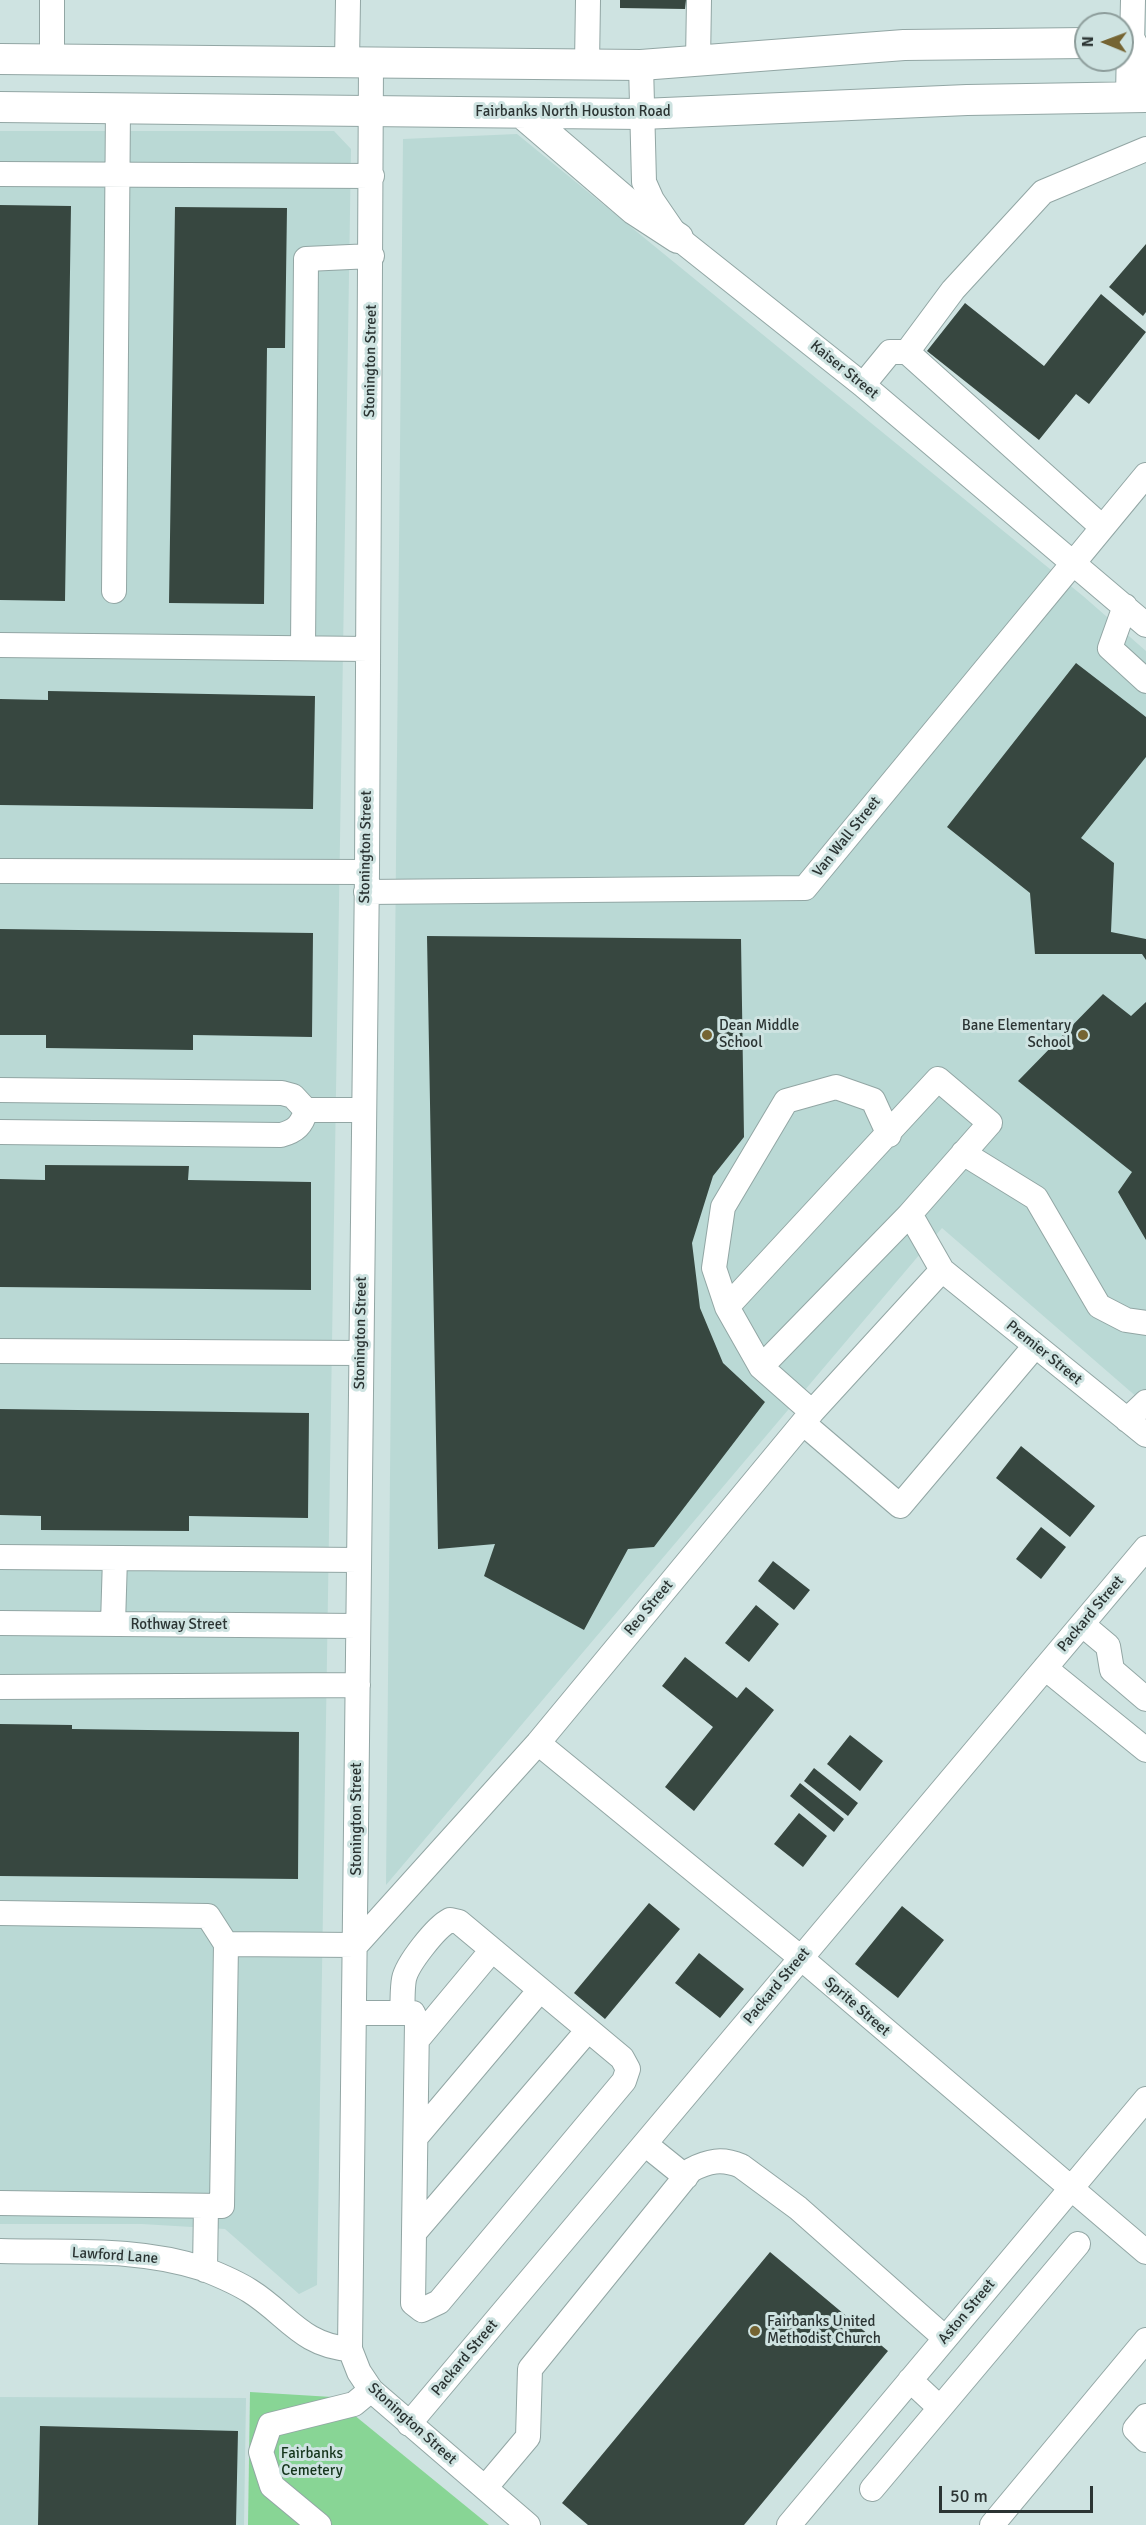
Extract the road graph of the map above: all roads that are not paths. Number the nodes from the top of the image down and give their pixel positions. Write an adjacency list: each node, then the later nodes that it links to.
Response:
1 (52, 0): 10 (street)
2 (348, 0): 12 (street, Stonington Street)
3 (588, 0): 13 (street)
4 (699, 0): 11 (street)
5 (1138, 1): 6 (street)
6 (1134, 35)
7 (1074, 43): 11 (main road)
8 (1134, 55): 15 (main road)
9 (0, 59): 10 (main road)
10 (52, 59): 12 (main road)
11 (698, 60): 14 (main road)
12 (359, 62): 13 (main road); 18 (street, Stonington Street)
13 (587, 64): 14 (main road)
14 (641, 65): 20 (street, Kaiser Street)
15 (1138, 97): 20 (main road, Fairbanks North Houston Road)
16 (0, 107): 17 (main road, Fairbanks North Houston Road)
17 (118, 108): 18 (main road, Fairbanks North Houston Road); 23 (street)
18 (371, 110): 19 (main road, Fairbanks North Houston Road); 24 (street, Stonington Street)
19 (522, 113): 20 (main road, Fairbanks North Houston Road); 25 (main road)
20 (642, 114): 25 (street, Kaiser Street)
21 (1146, 148): 27 (street)
22 (0, 174): 23 (street)
23 (117, 174): 24 (street); 32 (street)
24 (372, 176): 26 (street, Stonington Street)
25 (678, 238): 28 (street, Kaiser Street)
26 (372, 256): 36 (street); 37 (street, Stonington Street)
27 (907, 352): 28 (street); 30 (street)
28 (863, 385): 31 (street, Kaiser Street)
29 (1146, 475): 30 (street, Van Wall Street)
30 (1102, 527): 31 (street, Van Wall Street)
31 (1072, 562): 33 (street, Kaiser Street); 40 (street, Van Wall Street)
32 (114, 591)
33 (1125, 606): 34 (street, Kaiser Street); 38 (street)
34 (1146, 625)
35 (0, 645): 36 (street)
36 (303, 648): 37 (street)
37 (368, 648): 40 (street, Stonington Street)
38 (1146, 681)
39 (0, 871): 40 (street)
40 (366, 882): 43 (street, Stonington Street)
41 (0, 1090): 42 (street)
42 (306, 1110): 43 (street); 44 (street)
43 (363, 1110): 53 (street, Stonington Street)
44 (0, 1132)
45 (889, 1135): 46 (street); 49 (street); 49 (street)
46 (963, 1153): 47 (street); 50 (street)
47 (910, 1214): 48 (street); 54 (street)
48 (942, 1270): 51 (street, Premier Street); 56 (street, Reo Street)
49 (727, 1307): 54 (street)
50 (1146, 1323)
51 (1035, 1346): 56 (street); 57 (street, Premier Street)
52 (0, 1352): 53 (street)
53 (361, 1353): 62 (street, Stonington Street)
54 (762, 1367): 56 (street)
55 (1146, 1402): 57 (street)
56 (807, 1418): 71 (street, Reo Street)
57 (1127, 1420): 58 (street, Premier Street)
58 (1146, 1436)
59 (1146, 1548): 65 (street, Packard Street)
60 (0, 1557): 61 (street)
61 (115, 1558): 62 (street); 64 (street)
62 (358, 1560): 66 (street, Stonington Street)
63 (0, 1623): 64 (street, Rothway Street)
64 (113, 1624): 66 (street, Rothway Street)
65 (1083, 1625): 67 (street, Packard Street); 70 (street)
66 (357, 1626): 68 (street, Stonington Street)
67 (1045, 1668): 72 (street); 77 (street, Packard Street)
68 (358, 1685): 69 (street); 75 (street, Stonington Street)
69 (0, 1687)
70 (1146, 1699)
71 (538, 1743): 75 (street, Reo Street); 77 (street, Sprite Street)
72 (1146, 1750)
73 (0, 1913): 74 (street)
74 (226, 1944): 75 (street); 89 (street)
75 (356, 1945): 79 (street, Stonington Street)
76 (492, 1950): 78 (street); 80 (street); 82 (street)
77 (801, 1958): 85 (street, Packard Street); 87 (street, Sprite Street)
78 (540, 1990): 81 (street); 84 (street)
79 (355, 2013): 80 (street); 99 (street, Stonington Street)
80 (402, 2013): 82 (street)
81 (588, 2030): 90 (street); 90 (street)
82 (417, 2040): 84 (street)
83 (1146, 2099): 87 (street, Aston Street)
84 (416, 2137): 90 (street)
85 (645, 2144): 86 (street); 104 (street, Packard Street)
86 (686, 2177): 97 (street); 106 (street)
87 (1071, 2189): 93 (street, Sprite Street); 95 (street, Aston Street)
88 (0, 2203): 89 (street)
89 (206, 2206): 94 (street)
90 (414, 2233)
91 (1078, 2244): 96 (street)
92 (0, 2251): 94 (street, Lawford Lane)
93 (1146, 2252)
94 (205, 2270): 99 (street, Lawford Lane)
95 (982, 2294): 96 (street); 97 (street, Aston Street)
96 (1012, 2322): 102 (street)
97 (945, 2338): 100 (street, Aston Street)
98 (1146, 2340): 111 (street)
99 (350, 2349): 101 (street, Stonington Street)
100 (910, 2380): 102 (street); 110 (street, Aston Street)
101 (371, 2390): 104 (street, Stonington Street); 108 (street)
102 (940, 2408): 107 (street)
103 (1146, 2416): 105 (street)
104 (409, 2424): 106 (street, Stonington Street)
105 (1146, 2440)
106 (485, 2488): 109 (street, Stonington Street)
107 (872, 2489)
108 (319, 2525)
109 (528, 2525)
110 (789, 2525)
111 (992, 2525)

